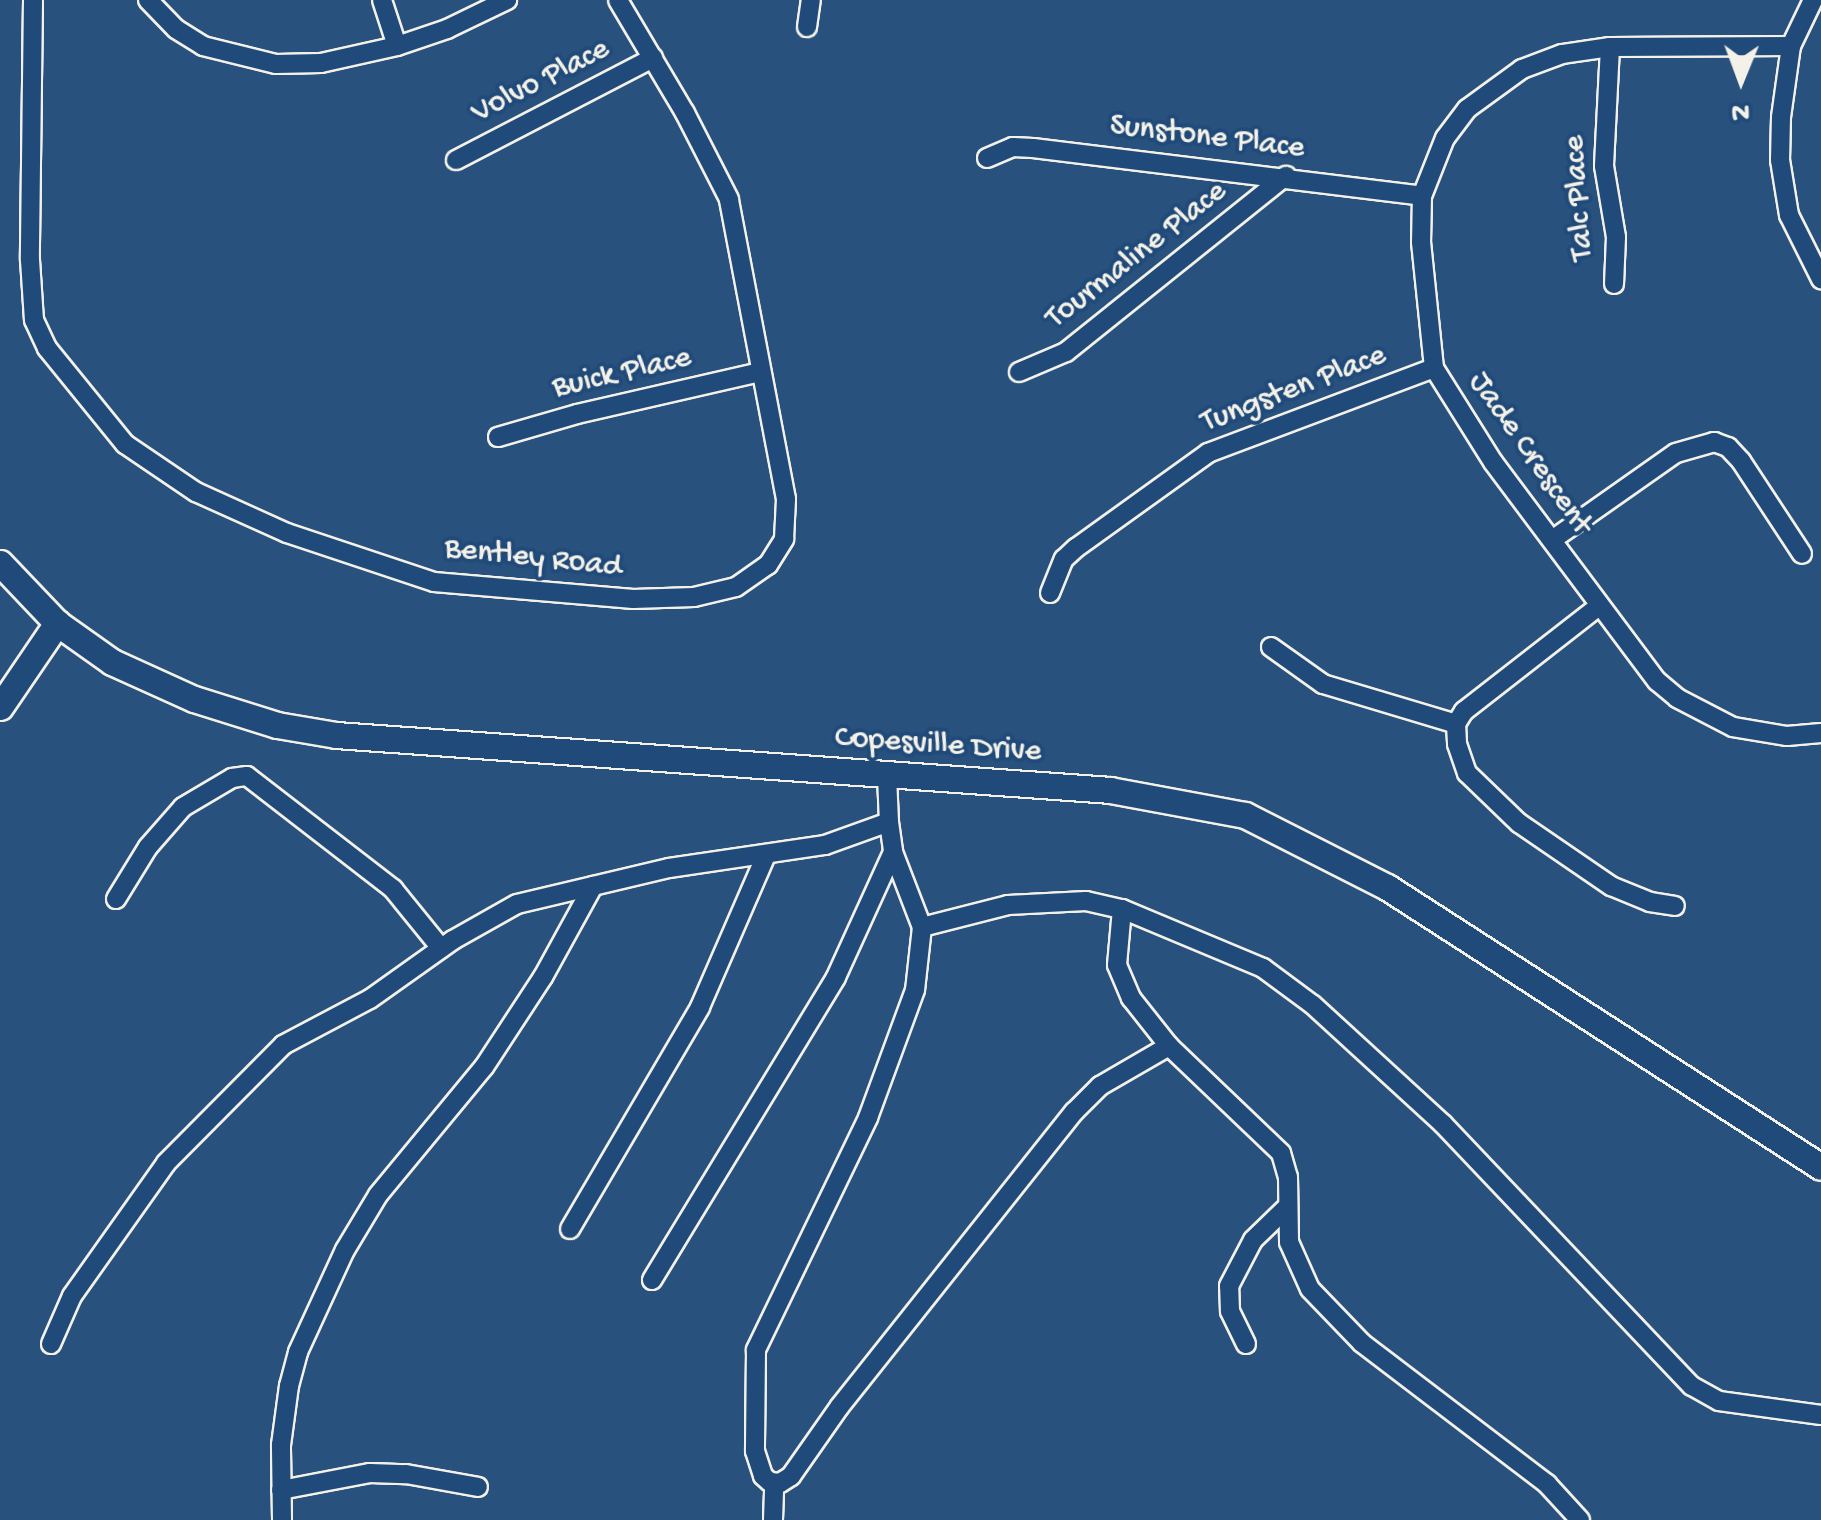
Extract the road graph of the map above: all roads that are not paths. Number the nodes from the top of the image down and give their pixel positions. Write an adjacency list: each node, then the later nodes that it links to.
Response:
1 (34, 0): 20 (street, Bentley Road)
2 (148, 0): 9 (street)
3 (382, 0): 9 (street)
4 (506, 0): 9 (street)
5 (618, 0): 12 (street, Bentley Road)
6 (811, 0): 8 (street)
7 (1813, 0): 10 (street)
8 (807, 27)
9 (396, 46)
10 (1792, 46): 11 (street, Jade Crescent); 17 (street)
11 (1610, 47): 16 (street, Jade Crescent); 18 (street, Talc Place)
12 (653, 58): 14 (street, Volvo Place); 20 (street, Bentley Road)
13 (987, 158): 15 (street, Sunstone Place)
14 (456, 160)
15 (1286, 176): 16 (street, Sunstone Place); 21 (street, Tourmaline Place)
16 (1422, 196): 19 (street, Jade Crescent)
17 (1821, 279)
18 (1614, 284)
19 (1434, 368): 23 (street, Jade Crescent); 26 (street, Tungsten Place)
20 (760, 372): 22 (street, Buick Place)
21 (1019, 372)
22 (498, 437)
23 (1552, 540): 24 (street); 27 (street, Jade Crescent)
24 (1802, 554)
25 (0, 564): 28 (street, Copesville Drive)
26 (1050, 593)
27 (1599, 606): 31 (street); 32 (street, Jade Crescent)
28 (56, 623): 30 (street); 33 (street, Copesville Drive)
29 (1271, 647): 31 (street)
30 (0, 708)
31 (1456, 724): 39 (street)
32 (1821, 733)
33 (886, 776): 34 (street); 44 (street, Copesville Drive)
34 (889, 822): 35 (street); 36 (street)
35 (893, 852): 41 (street); 47 (street)
36 (766, 855): 37 (street); 46 (street)
37 (593, 886): 42 (street); 53 (street)
38 (116, 898): 42 (street)
39 (1674, 906)
40 (1122, 909): 41 (street); 43 (street); 50 (street)
41 (922, 927): 51 (street)
42 (441, 948): 48 (street)
43 (1169, 1046): 45 (street); 51 (street)
44 (1821, 1167)
45 (1286, 1208): 49 (street); 56 (street)
46 (570, 1229)
47 (652, 1280)
48 (51, 1344)
49 (1246, 1344)
50 (1821, 1415)
51 (774, 1483): 55 (street)
52 (478, 1487): 53 (street)
53 (281, 1490): 54 (street)
54 (282, 1520)
55 (774, 1520)
56 (1580, 1520)

